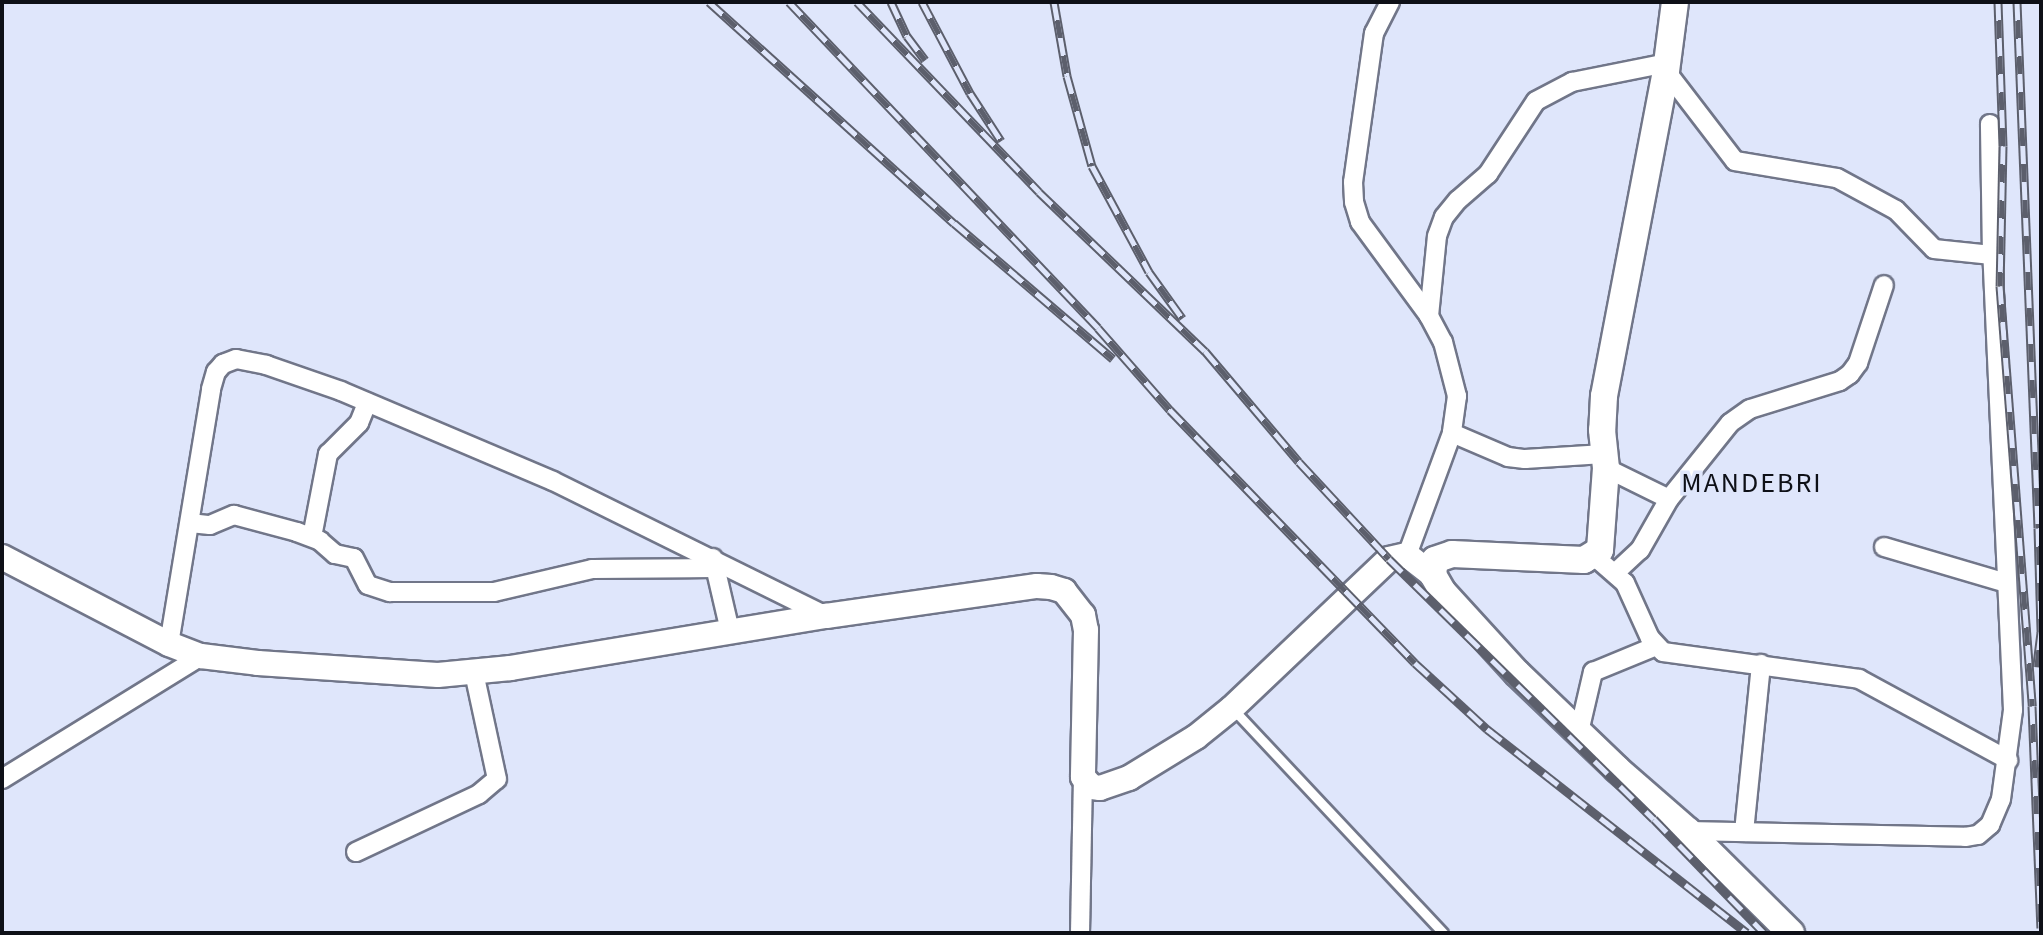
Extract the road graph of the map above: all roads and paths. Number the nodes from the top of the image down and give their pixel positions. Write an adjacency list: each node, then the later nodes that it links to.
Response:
1 (1390, 2): 7 (street)
2 (1675, 2): 3 (main road)
3 (1666, 67): 5 (street); 7 (street); 10 (main road)
4 (1990, 124): 5 (street)
5 (1992, 255): 21 (street)
6 (1884, 285): 11 (street)
7 (1429, 316): 9 (street)
8 (367, 403): 12 (street); 13 (street); 18 (street)
9 (1452, 433): 10 (street); 15 (street)
10 (1605, 461): 11 (street); 16 (main road)
11 (1669, 499): 19 (street)
12 (190, 523): 13 (street); 24 (street)
13 (312, 537): 18 (street)
14 (1884, 547): 21 (street)
15 (1407, 555): 20 (street); 29 (street)
16 (1594, 556): 19 (street); 20 (main road)
17 (2, 557): 24 (street)
18 (714, 563): 22 (street); 23 (street)
19 (1616, 572): 25 (street)
20 (1433, 575): 30 (main road)
21 (2006, 583): 31 (street)
22 (826, 616): 23 (street); 32 (street)
23 (730, 631): 28 (street)
24 (169, 644): 26 (street)
25 (1656, 646): 27 (street); 30 (street)
26 (201, 656): 28 (street); 33 (street)
27 (1761, 664): 31 (street); 35 (street)
28 (474, 673): 36 (street)
29 (1232, 708): 32 (street); 38 (lane)
30 (1579, 732): 34 (main road)
31 (2008, 760): 35 (street)
32 (1083, 777): 37 (street)
33 (2, 779)
34 (1688, 831): 35 (street); 39 (main road)
35 (1744, 832)
36 (356, 852)
37 (1080, 933)
38 (1443, 933)
39 (1791, 933)

